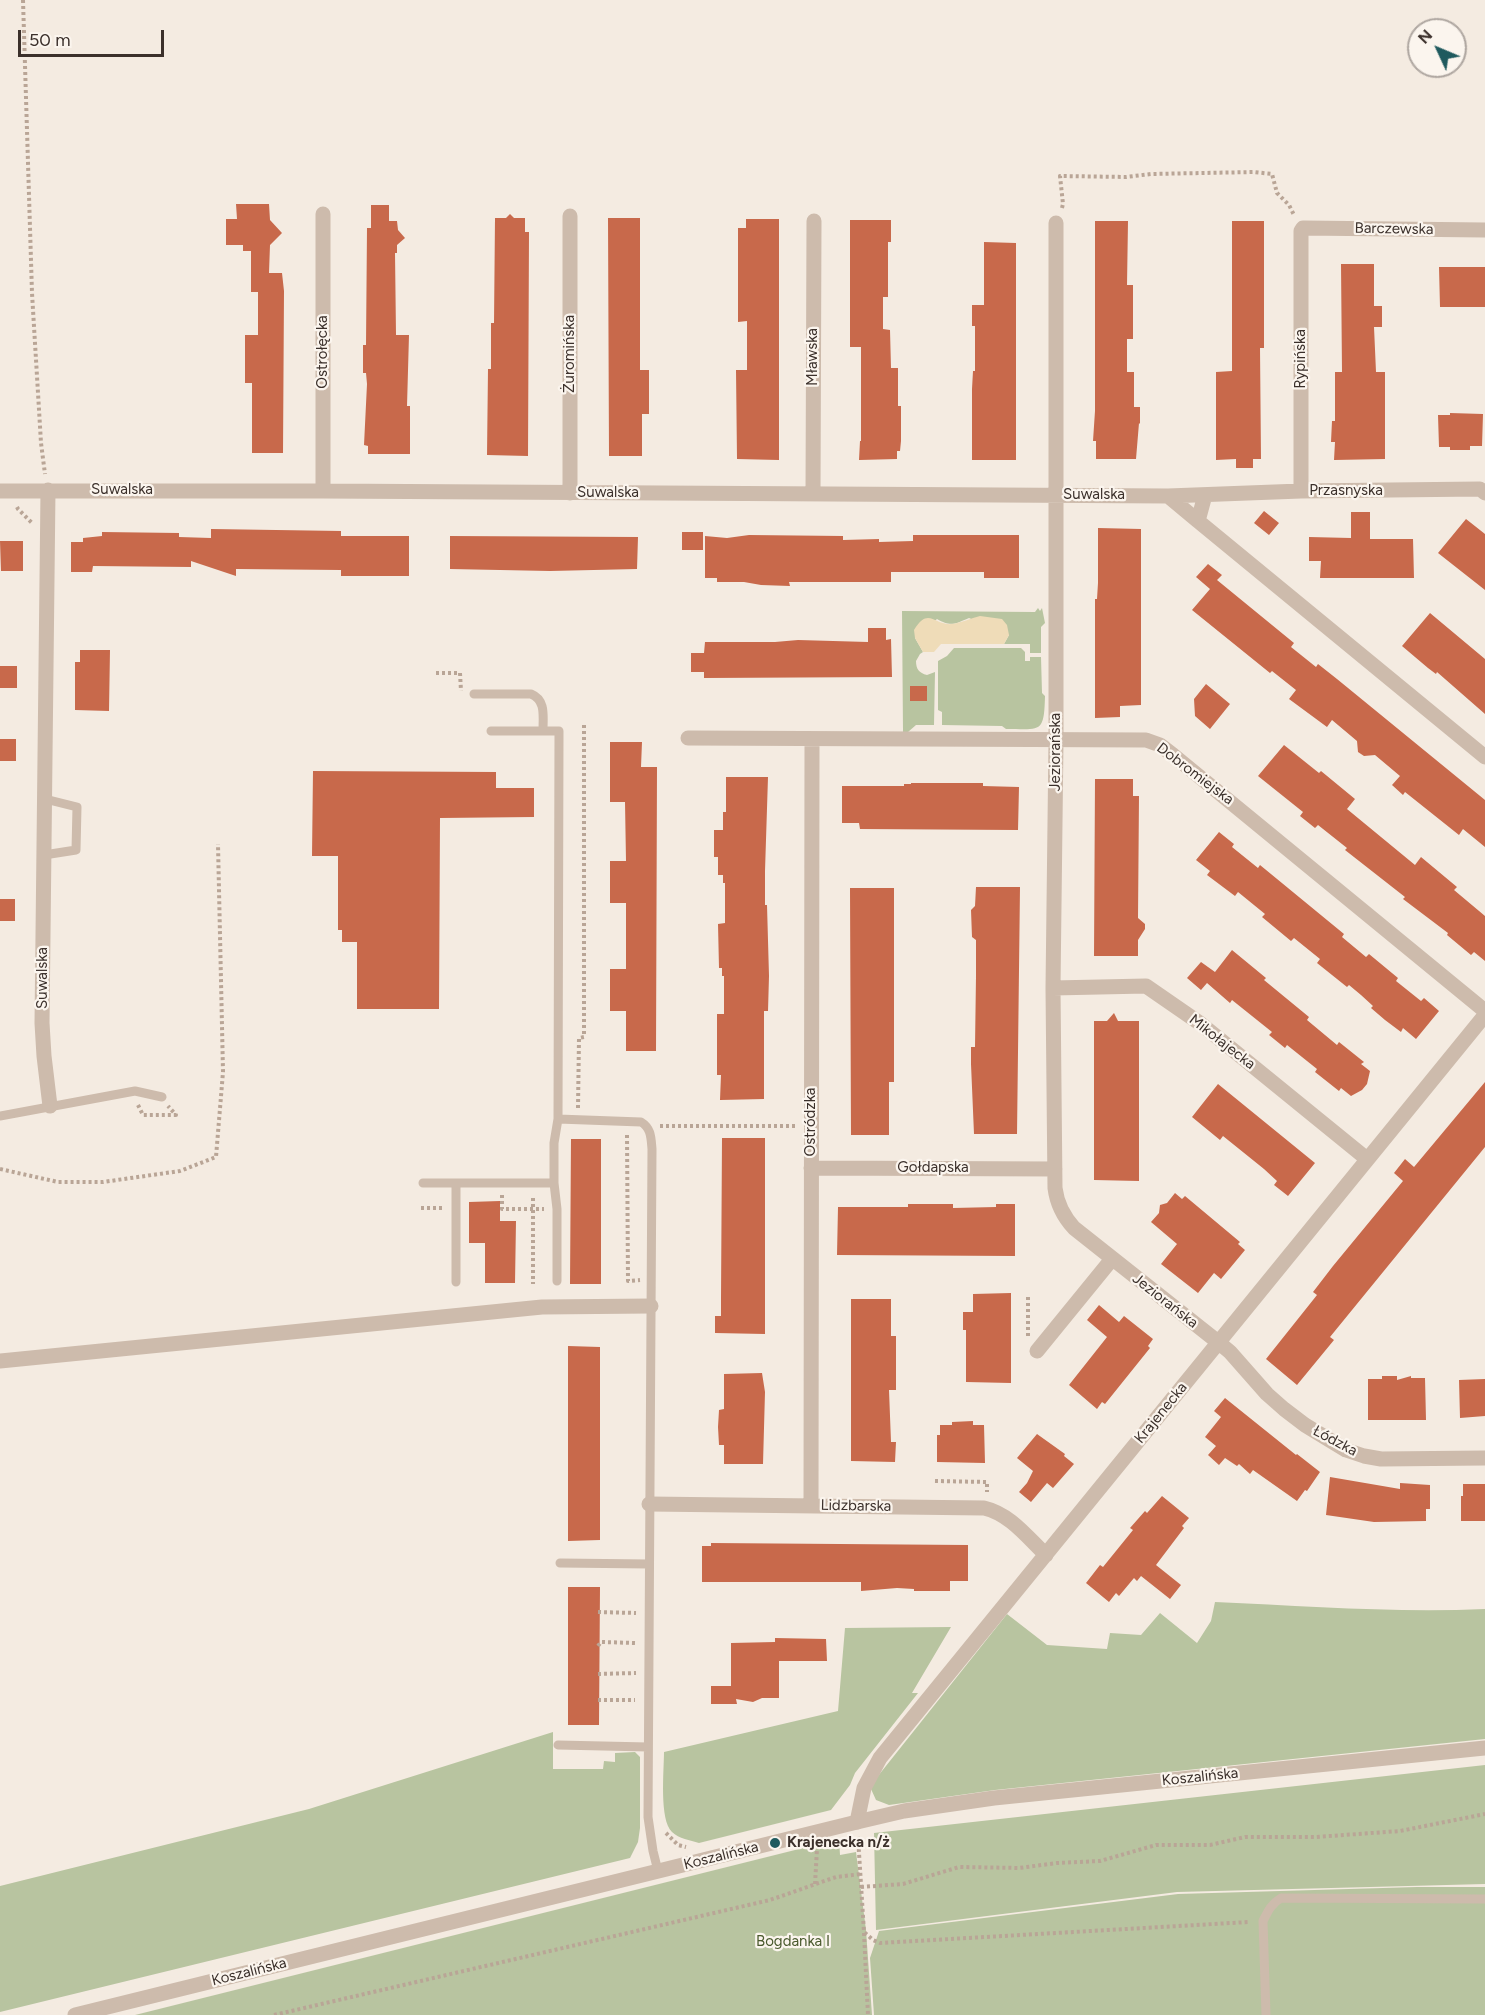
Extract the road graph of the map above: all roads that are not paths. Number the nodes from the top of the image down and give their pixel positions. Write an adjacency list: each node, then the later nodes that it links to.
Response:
1 (323, 214): 9 (street, Ostrołęcka)
2 (570, 216): 11 (street, Żuromińska)
3 (814, 221): 13 (street, Mławska)
4 (1056, 223): 14 (street, Jeziorańska)
5 (1303, 228): 6 (street, Barczewska); 10 (street, Rypińska)
6 (1485, 230)
7 (48, 490): 8 (street, Suwalska); 9 (street, Suwalska); 25 (street, Suwalska)
8 (0, 491)
9 (323, 491): 11 (street, Suwalska)
10 (1301, 491): 12 (street, Przasnyska); 15 (street, Przasnyska)
11 (570, 493): 13 (street, Suwalska)
12 (1485, 493)
13 (813, 494): 14 (street, Suwalska)
14 (1056, 495): 16 (street, Suwalska); 23 (street, Jeziorańska)
15 (1205, 495): 16 (street, Suwalska); 17 (street)
16 (1168, 496): 17 (street)
17 (1198, 521): 24 (street)
18 (474, 694): 19 (lane)
19 (543, 730): 20 (lane); 33 (lane)
20 (491, 731)
21 (688, 738): 22 (street, Dobromiejska)
22 (812, 739): 23 (street, Dobromiejska); 35 (street, Ostródzka)
23 (1056, 740): 27 (street, Jeziorańska); 28 (street, Dobromiejska)
24 (1485, 757)
25 (45, 800): 26 (street, Suwalska); 26 (lane)
26 (44, 855): 31 (street, Suwalska)
27 (1053, 988): 34 (street, Mikołajecka); 36 (street, Jeziorańska)
28 (1485, 1011)
29 (1485, 1015): 34 (street, Krajenecka)
30 (162, 1097): 31 (lane)
31 (50, 1106): 32 (lane)
32 (0, 1116)
33 (558, 1119): 39 (lane); 43 (lane)
34 (1367, 1159): 44 (street, Krajenecka)
35 (811, 1168): 36 (street, Gołdapska); 49 (street, Ostródzka)
36 (1055, 1169): 40 (street, Jeziorańska)
37 (423, 1183): 38 (lane)
38 (456, 1183): 39 (lane); 42 (lane)
39 (554, 1183): 41 (lane)
40 (1112, 1258): 44 (street, Jeziorańska); 45 (street)
41 (557, 1281)
42 (456, 1282)
43 (646, 1306): 46 (street); 48 (lane)
44 (1218, 1342): 47 (street, Łódzka); 50 (street, Krajenecka)
45 (1037, 1351)
46 (0, 1360)
47 (1485, 1458)
48 (649, 1504): 49 (street, Lidzbarska); 52 (lane)
49 (811, 1506): 50 (street, Lidzbarska)
50 (1046, 1555): 56 (street, Krajenecka)
51 (560, 1563): 52 (lane)
52 (649, 1564): 54 (lane)
53 (558, 1745): 54 (lane)
54 (648, 1747): 57 (lane)
55 (1485, 1748): 56 (street, Koszalińska)
56 (857, 1822): 57 (street, Koszalińska)
57 (658, 1871): 59 (street, Koszalińska)
58 (1485, 1899): 60 (lane)
59 (75, 2015)
60 (1266, 2015)

